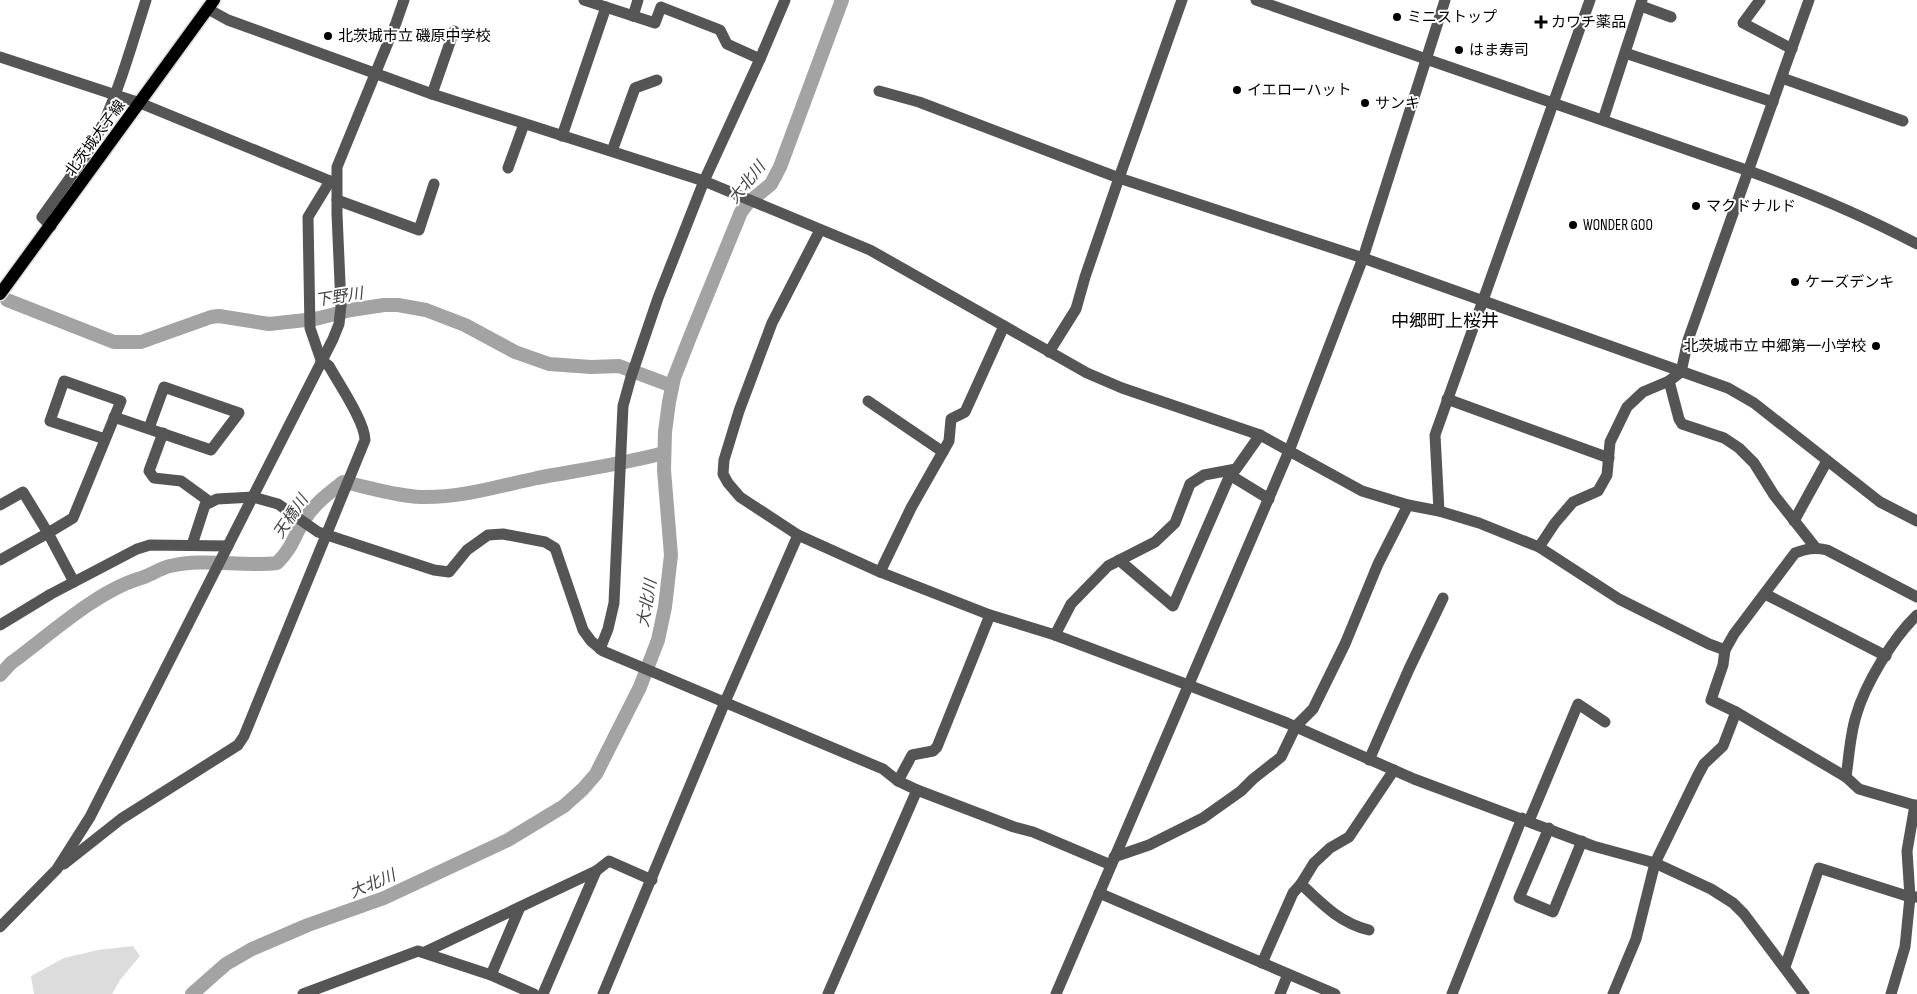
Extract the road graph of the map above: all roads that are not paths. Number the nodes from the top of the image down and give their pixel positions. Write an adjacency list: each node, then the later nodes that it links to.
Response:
1 (146, 0): 28 (street)
2 (404, 0): 23 (street)
3 (584, 0): 14 (street)
4 (638, 0): 15 (street)
5 (785, 0): 22 (street)
6 (1182, 0): 39 (street)
7 (1256, 0): 21 (street)
8 (1445, 0): 21 (street)
9 (1590, 0): 31 (street)
10 (1760, 0): 18 (street)
11 (1809, 0): 18 (street)
12 (1641, 3): 16 (street); 19 (street)
13 (211, 4): 23 (street); 30 (main road, 北茨城大子線)
14 (606, 7): 15 (street); 35 (street)
15 (633, 16): 22 (street)
16 (1671, 17)
17 (454, 31): 27 (street)
18 (1792, 49): 24 (street)
19 (1625, 53): 29 (street); 32 (street)
20 (0, 57): 28 (street)
21 (1426, 58): 31 (street); 47 (street)
22 (760, 59): 41 (street)
23 (375, 72): 27 (street); 40 (street)
24 (1782, 78): 29 (street); 33 (street)
25 (657, 80): 36 (street)
26 (879, 91): 39 (street)
27 (432, 94): 34 (street)
28 (115, 95): 30 (street); 44 (street)
29 (1773, 102): 38 (street)
30 (140, 103): 40 (street); 44 (main road, 北茨城大子線)
31 (1554, 103): 32 (street); 49 (street)
32 (1602, 120): 38 (street)
33 (1904, 121)
34 (524, 124): 35 (street); 37 (street)
35 (562, 136): 36 (street)
36 (612, 151): 41 (street)
37 (508, 168)
38 (1749, 171): 46 (street); 53 (street)
39 (1119, 178): 47 (street); 51 (street)
40 (333, 182): 43 (street); 52 (street)
41 (707, 183): 45 (street); 93 (street)
42 (434, 184): 43 (street)
43 (337, 200): 52 (street)
44 (51, 226): 48 (main road, 北茨城大子線)
45 (816, 228): 50 (street); 76 (street)
46 (1917, 244)
47 (1363, 258): 49 (street); 62 (street)
48 (0, 294)
49 (1482, 301): 53 (street); 55 (street)
50 (1004, 326): 51 (street); 63 (street)
51 (1049, 352): 60 (street)
52 (321, 360): 67 (street); 77 (street)
53 (1680, 372): 54 (street); 65 (street)
54 (1669, 381): 64 (street); 74 (street)
55 (1447, 399): 64 (street); 72 (street)
56 (868, 401): 63 (street)
57 (114, 416): 58 (street); 61 (street); 61 (street)
58 (148, 428): 59 (street); 59 (street)
59 (163, 434): 69 (street)
60 (1260, 435): 62 (street); 66 (street)
61 (105, 440): 75 (street)
62 (1289, 451): 68 (street); 71 (street)
63 (943, 452): 84 (street)
64 (1609, 458): 80 (street)
65 (1827, 461): 73 (street); 74 (street)
66 (1226, 473): 68 (street); 83 (street); 83 (street)
67 (253, 497): 69 (street); 77 (street); 79 (street)
68 (1269, 499): 96 (street)
69 (210, 502): 78 (street)
70 (0, 505): 75 (street)
71 (1408, 506): 72 (street); 100 (street)
72 (1439, 512): 80 (street)
73 (1917, 521)
74 (1794, 522): 81 (street)
75 (48, 533): 82 (street); 85 (street)
76 (798, 534): 84 (street); 97 (street)
77 (326, 536): 93 (street); 112 (street)
78 (192, 545): 79 (street); 85 (street)
79 (228, 546): 112 (street)
80 (1539, 547): 94 (street)
81 (1815, 547): 86 (street); 87 (street)
82 (0, 560)
83 (1119, 560): 92 (street)
84 (880, 572): 89 (street)
85 (74, 582): 91 (street)
86 (1765, 594): 94 (street); 95 (street)
87 (1917, 597)
88 (1443, 598): 101 (street)
89 (990, 615): 92 (street); 104 (street)
90 (1917, 615): 95 (street)
91 (0, 625)
92 (1055, 635): 96 (street)
93 (601, 650): 97 (street)
94 (1725, 650): 98 (street)
95 (1886, 656): 103 (street)
96 (1188, 684): 100 (street); 110 (street)
97 (725, 702): 104 (street); 114 (street)
98 (1736, 712): 103 (street); 111 (street)
99 (1605, 722): 107 (street)
100 (1296, 727): 101 (street); 110 (street)
101 (1370, 760): 102 (street)
102 (1394, 770): 107 (street); 115 (street)
103 (1846, 777): 106 (street)
104 (898, 781): 105 (street)
105 (917, 790): 110 (street); 133 (street)
106 (1916, 805): 117 (street)
107 (1526, 820): 108 (street); 137 (street)
108 (1549, 828): 109 (street); 109 (street)
109 (1582, 841): 111 (street)
110 (1112, 861): 116 (street)
111 (1655, 863): 125 (street); 128 (street)
112 (57, 869): 119 (street)
113 (596, 871): 114 (street); 118 (street); 131 (street)
114 (652, 880): 132 (street)
115 (1301, 884): 120 (street); 124 (street)
116 (1099, 893): 124 (street); 134 (street)
117 (1914, 897): 121 (street); 125 (street)
118 (520, 907): 123 (street); 127 (street)
119 (0, 927)
120 (1369, 930)
121 (1905, 947): 122 (street); 139 (street)
122 (1917, 950)
123 (425, 952): 127 (street); 129 (street)
124 (1262, 963): 126 (street)
125 (1785, 968): 138 (street)
126 (1288, 974): 135 (street); 136 (street)
127 (491, 976): 130 (street)
128 (1617, 993)
129 (303, 994)
130 (534, 994)
131 (542, 994)
132 (603, 994)
133 (828, 994)
134 (1056, 994)
135 (1280, 994)
136 (1335, 994)
137 (1452, 994)
138 (1804, 994)
139 (1891, 994)

